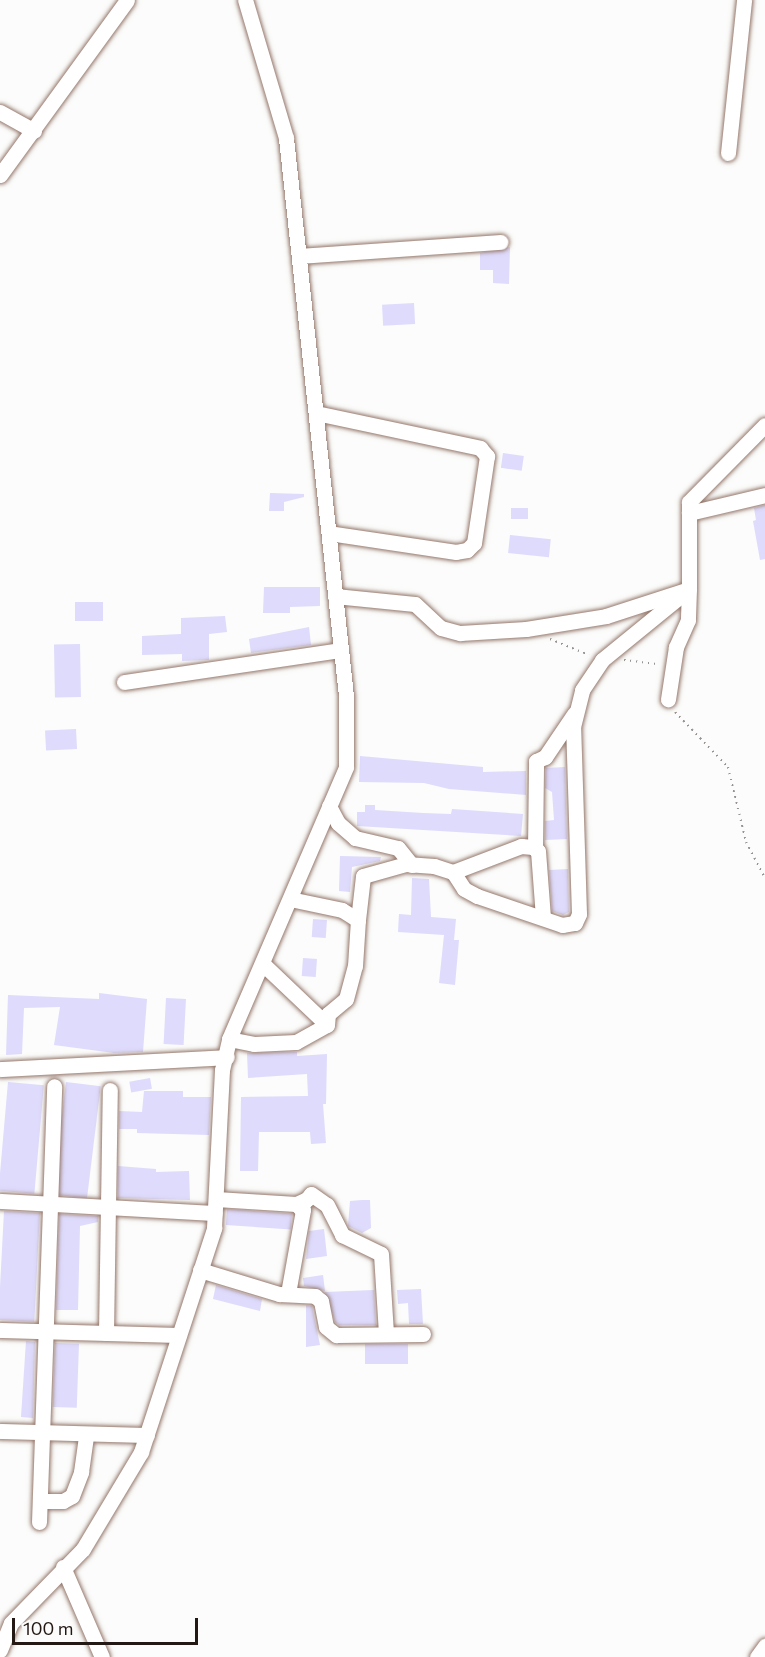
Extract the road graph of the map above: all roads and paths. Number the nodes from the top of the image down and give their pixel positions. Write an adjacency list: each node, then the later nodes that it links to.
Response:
1 (127, 0): 5 (street)
2 (245, 0): 9 (street)
3 (744, 0): 6 (street)
4 (0, 112): 5 (street)
5 (34, 131): 7 (street)
6 (728, 153)
7 (0, 176)
8 (501, 242): 9 (street)
9 (299, 256): 10 (street)
10 (316, 413): 14 (street); 14 (street)
11 (765, 425): 13 (street)
12 (765, 495): 13 (street)
13 (689, 513): 15 (street)
14 (329, 534): 16 (street)
15 (689, 590): 16 (street); 19 (street); 22 (street)
16 (335, 596): 18 (street)
17 (548, 638): 19 (path)
18 (341, 650): 21 (street); 24 (street)
19 (602, 660): 20 (path); 23 (street)
20 (661, 667)
21 (124, 682)
22 (668, 699): 28 (path)
23 (576, 712): 25 (street); 30 (street)
24 (329, 806): 26 (street); 29 (street)
25 (535, 849): 27 (street); 30 (street)
26 (412, 865): 27 (street); 31 (street)
27 (453, 872): 30 (street)
28 (765, 878)
29 (290, 899): 31 (street); 32 (street)
30 (543, 918)
31 (358, 920): 33 (street)
32 (263, 964): 33 (street); 34 (street)
33 (327, 1025): 34 (street)
34 (229, 1040): 35 (street)
35 (227, 1057): 36 (street); 43 (street)
36 (0, 1069)
37 (54, 1086): 41 (street)
38 (110, 1090): 42 (street)
39 (307, 1199): 43 (street); 45 (street); 49 (street)
40 (0, 1201): 41 (street)
41 (50, 1204): 42 (street); 47 (street)
42 (105, 1206): 43 (street); 48 (street)
43 (215, 1206): 44 (street)
44 (200, 1270): 45 (street); 51 (street)
45 (288, 1293): 49 (street)
46 (0, 1330): 47 (street)
47 (47, 1330): 48 (street); 53 (street)
48 (106, 1334): 51 (street)
49 (386, 1334): 50 (street)
50 (423, 1334)
51 (179, 1335): 54 (street)
52 (0, 1431): 53 (street)
53 (45, 1434): 55 (street); 56 (street)
54 (147, 1435): 55 (street); 58 (street)
55 (86, 1436): 56 (street)
56 (41, 1500): 57 (street)
57 (39, 1522)
58 (63, 1567): 59 (street); 62 (street)
59 (4, 1627): 61 (street)
60 (765, 1646): 63 (street)
61 (0, 1650)
62 (102, 1657)
63 (757, 1657)

